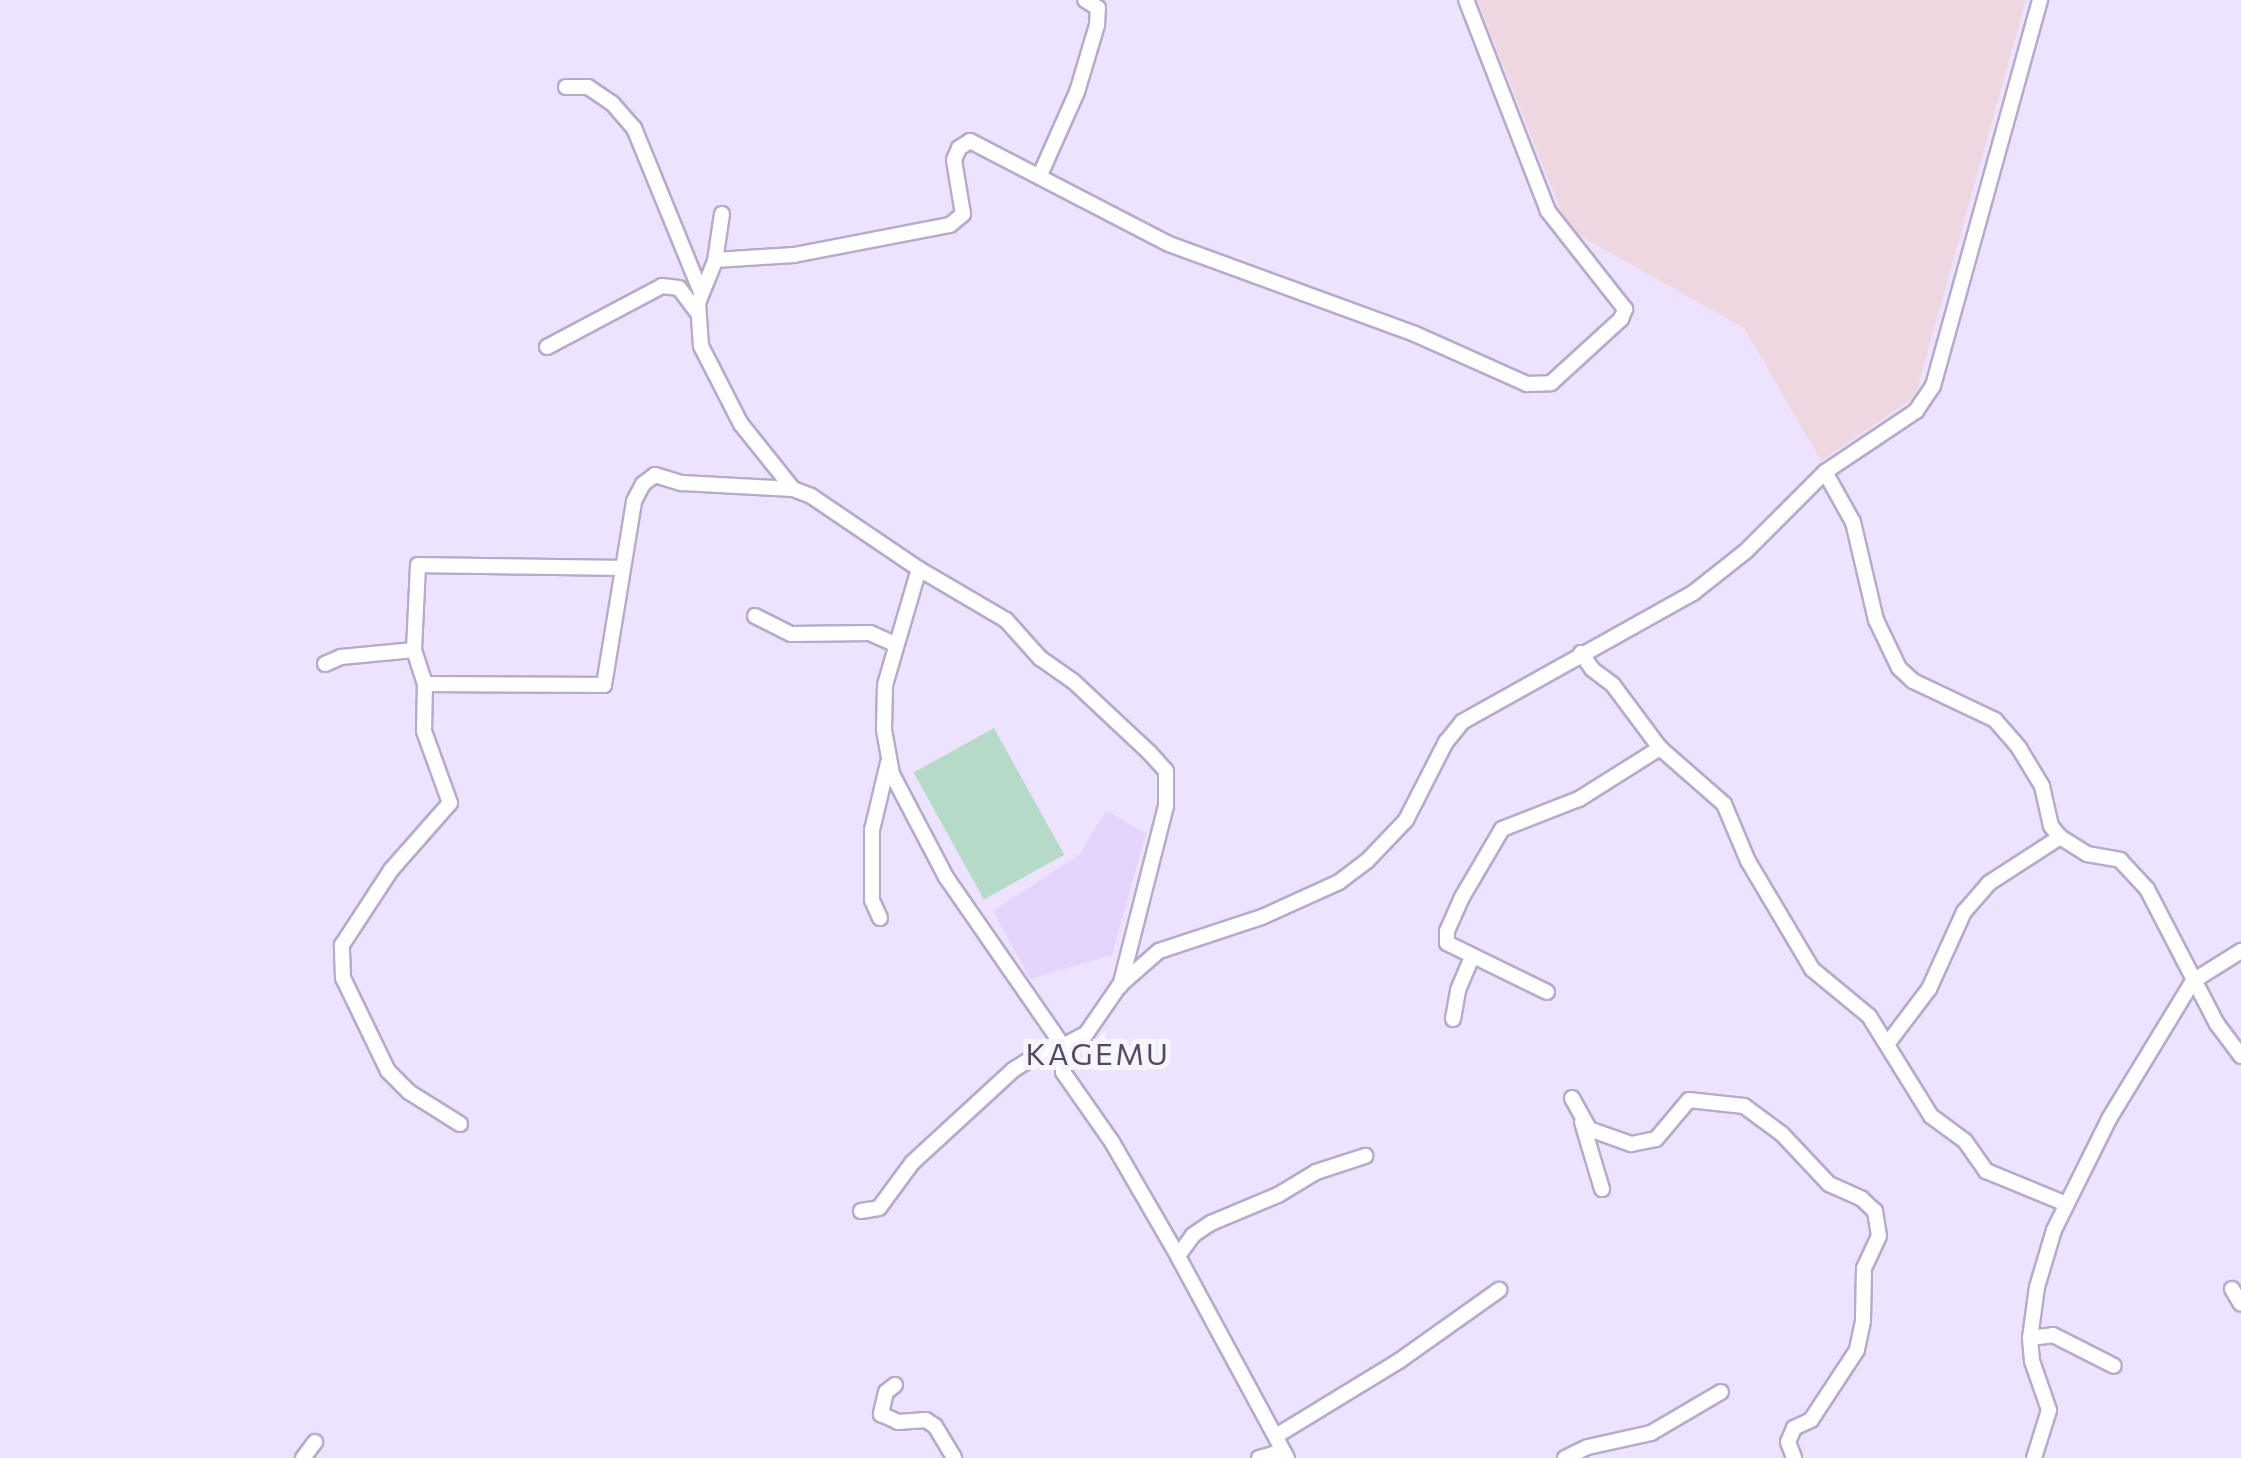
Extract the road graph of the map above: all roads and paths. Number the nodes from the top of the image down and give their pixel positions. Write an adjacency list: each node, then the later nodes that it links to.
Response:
1 (1084, 0): 5 (street)
2 (1466, 0): 5 (street)
3 (2040, 0): 11 (street)
4 (566, 87): 8 (street)
5 (1040, 176): 7 (street)
6 (722, 214): 7 (street)
7 (715, 260): 8 (street)
8 (701, 292): 9 (street)
9 (702, 318): 10 (street); 12 (street)
10 (546, 347)
11 (1826, 472): 18 (street); 23 (street)
12 (793, 489): 13 (street); 14 (street)
13 (621, 568): 17 (street); 20 (street)
14 (919, 569): 16 (street); 28 (street)
15 (755, 616): 16 (street)
16 (895, 644): 22 (street)
17 (414, 650): 19 (street); 20 (street)
18 (1581, 654): 21 (street); 28 (street)
19 (325, 664)
20 (425, 684): 36 (street)
21 (1660, 748): 26 (street); 31 (street)
22 (888, 760): 24 (street); 32 (street)
23 (2060, 836): 27 (street); 31 (street)
24 (880, 918)
25 (2241, 951): 27 (street)
26 (1472, 956): 29 (street); 30 (street)
27 (2194, 980): 33 (street); 39 (street)
28 (1120, 986): 32 (street)
29 (1548, 992)
30 (1453, 1019)
31 (1888, 1043): 39 (street)
32 (1062, 1046): 40 (street); 41 (street)
33 (2241, 1056)
34 (1572, 1098): 35 (street)
35 (1582, 1122): 38 (street); 56 (street)
36 (460, 1124)
37 (1365, 1156): 41 (street)
38 (1602, 1189)
39 (2066, 1204): 45 (street)
40 (861, 1212)
41 (1178, 1256): 49 (street)
42 (2232, 1289): 44 (street)
43 (1499, 1290): 49 (street)
44 (2241, 1304)
45 (2030, 1338): 46 (street); 57 (street)
46 (2114, 1366)
47 (895, 1386): 53 (street)
48 (1721, 1392): 55 (street)
49 (1276, 1436): 51 (street)
50 (315, 1442): 52 (street)
51 (1285, 1454): 54 (street)
52 (303, 1458)
53 (954, 1458)
54 (1259, 1458)
55 (1565, 1458)
56 (1794, 1458)
57 (2034, 1458)

